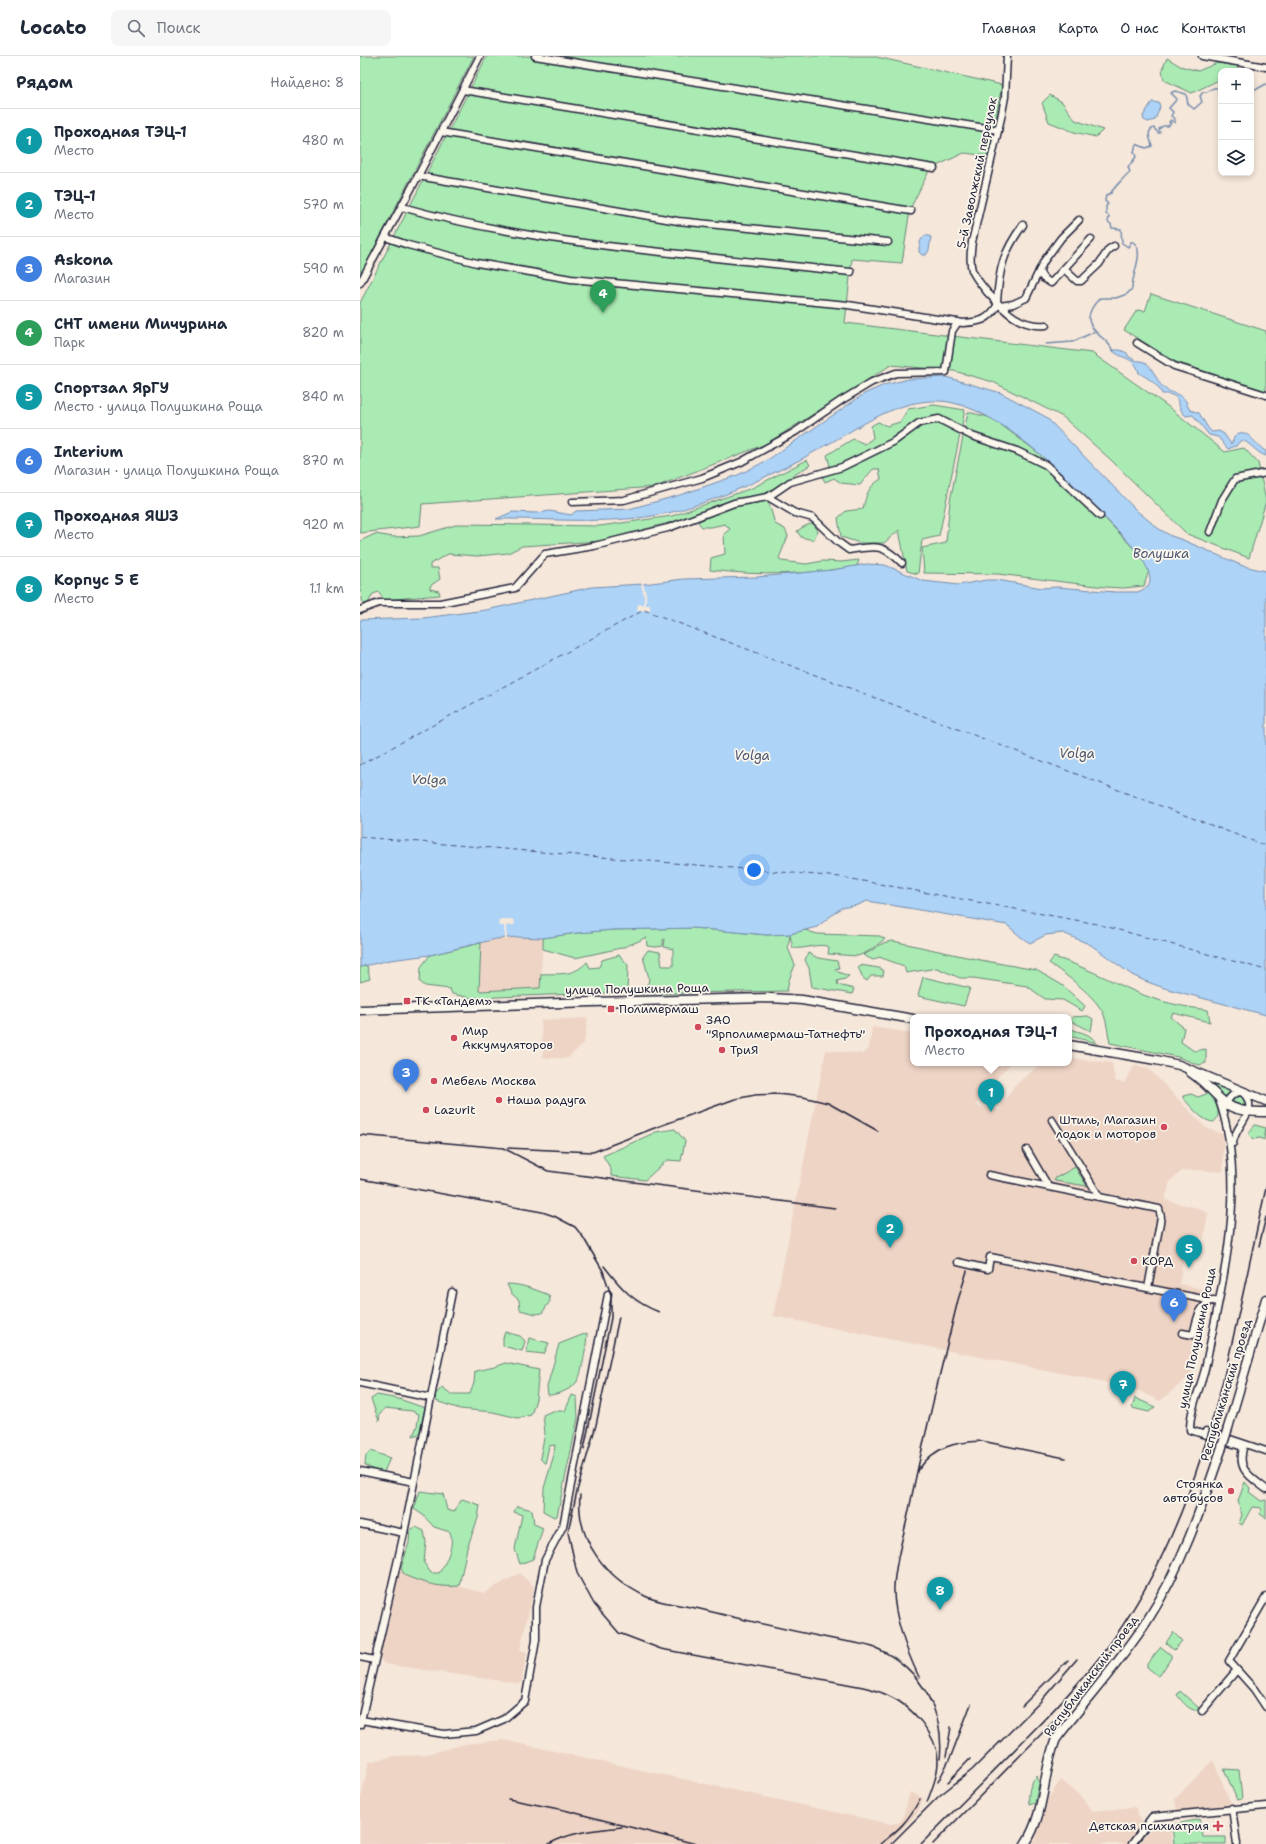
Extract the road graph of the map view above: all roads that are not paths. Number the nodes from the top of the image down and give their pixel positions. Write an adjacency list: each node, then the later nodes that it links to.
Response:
1 (480, 56): 6 (street)
2 (535, 56): 7 (street)
3 (1007, 56): 7 (street, 5-й Заволжский переулок)
4 (1202, 56): 5 (street)
5 (1266, 67)
6 (463, 90): 8 (street); 9 (street)
7 (998, 130): 23 (street, 5-й Заволжский переулок)
8 (441, 132): 10 (street); 12 (street)
9 (934, 168)
10 (418, 176): 11 (street); 17 (street)
11 (402, 207): 15 (street); 21 (street)
12 (911, 211)
13 (1079, 220): 20 (street)
14 (1022, 225): 23 (street)
15 (385, 237): 22 (street); 24 (street)
16 (1091, 238): 19 (street)
17 (888, 242)
18 (1114, 246): 19 (street)
19 (1064, 269): 20 (street)
20 (1039, 271): 23 (street)
21 (851, 272)
22 (360, 283)
23 (998, 304): 24 (street); 25 (street, 5-й Заволжский переулок)
24 (958, 322): 30 (street)
25 (1046, 325)
26 (1137, 343): 27 (street)
27 (1266, 395)
28 (1266, 473): 32 (street)
29 (768, 497): 31 (street); 33 (street); 34 (street)
30 (572, 502)
31 (1100, 516)
32 (1210, 532)
33 (902, 562)
34 (360, 610)
35 (360, 1010): 36 (main road, улица Полушкина Роща)
36 (910, 1018)
37 (1072, 1046): 38 (main road, улица Полушкина Роща)
38 (1179, 1065): 39 (main road, улица Полушкина Роща); 41 (main road, улица Полушкина Роща)
39 (1242, 1092): 40 (main road, улица Полушкина Роща); 41 (street); 42 (street)
40 (1266, 1101)
41 (1223, 1102): 42 (main road); 46 (street, улица Полушкина Роща)
42 (1249, 1112): 43 (main road); 46 (street, улица Полушкина Роща)
43 (1266, 1112)
44 (1052, 1120): 49 (street)
45 (1027, 1150): 48 (street)
46 (1232, 1154): 54 (street, улица Полушкина Роща)
47 (989, 1175): 48 (street)
48 (1048, 1186): 49 (street)
49 (1099, 1196): 51 (street)
50 (958, 1262): 51 (street)
51 (1148, 1288): 54 (street)
52 (452, 1292): 58 (street)
53 (608, 1294): 72 (street)
54 (1216, 1301): 56 (street); 59 (street, улица Полушкина Роща)
55 (1266, 1301): 75 (main road, Республиканский проезд, bridge)
56 (1182, 1333)
57 (360, 1384): 58 (street)
58 (431, 1398): 62 (street)
59 (1243, 1445): 60 (street); 63 (street)
60 (1266, 1451)
61 (360, 1471): 62 (street)
62 (414, 1482): 65 (street)
63 (1266, 1489)
64 (360, 1524): 65 (street)
65 (404, 1533): 68 (street)
66 (1266, 1597): 69 (street)
67 (360, 1657): 68 (street)
68 (374, 1660): 72 (street)
69 (1236, 1671): 70 (street); 71 (street)
70 (1266, 1707)
71 (1202, 1711)
72 (361, 1722)
73 (1266, 1806): 74 (street)
74 (1232, 1808): 76 (street); 77 (street)
75 (1025, 1844)
76 (1132, 1844)
77 (1237, 1844)

